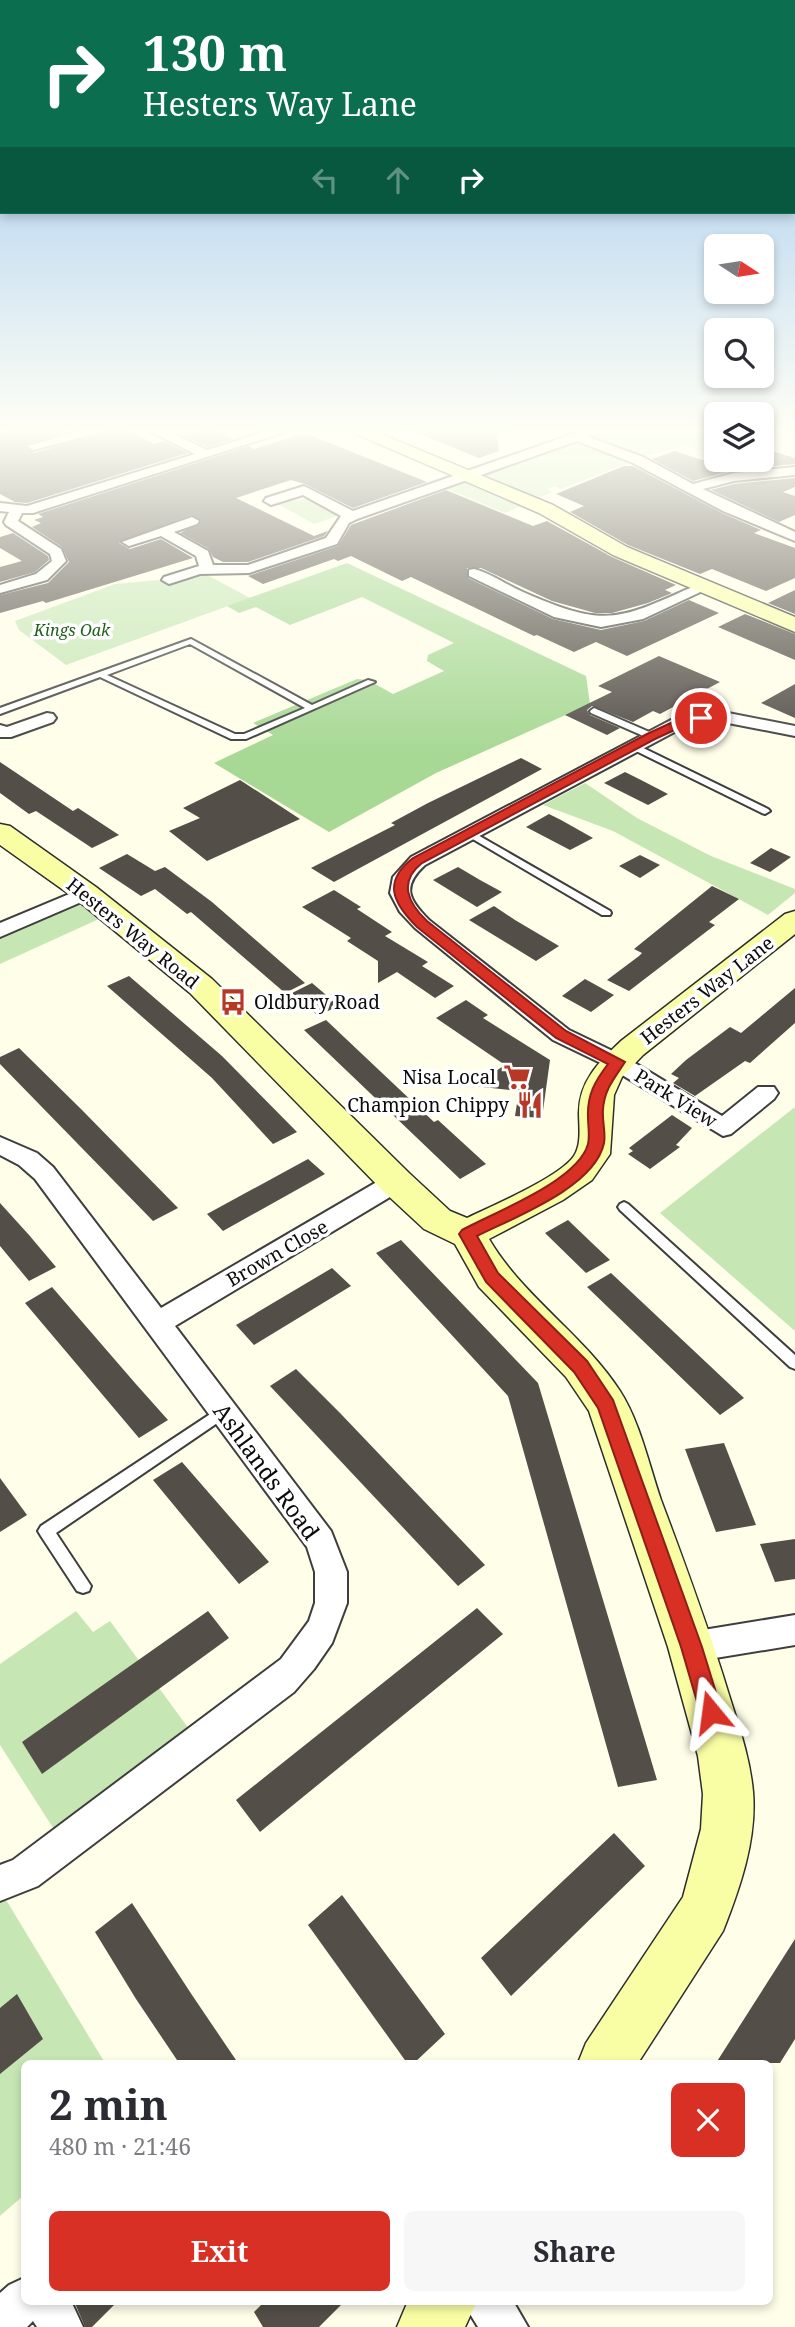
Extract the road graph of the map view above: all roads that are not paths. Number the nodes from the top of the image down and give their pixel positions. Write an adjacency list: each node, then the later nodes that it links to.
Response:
1 (36, 539): 11 (street)
2 (139, 539): 6 (street)
3 (176, 539): 7 (street)
4 (333, 539): 7 (street)
5 (598, 539): 10 (street)
6 (129, 542)
7 (207, 569): 9 (street)
8 (474, 573): 10 (street)
9 (169, 579)
10 (704, 587): 12 (street)
11 (0, 589)
12 (795, 625)
13 (99, 674): 15 (lane); 15 (lane); 16 (lane)
14 (371, 682): 15 (lane)
15 (310, 707)
16 (0, 711)
17 (594, 711): 21 (lane)
18 (47, 718): 19 (street)
19 (0, 730)
20 (795, 731): 21 (street)
21 (651, 737): 22 (street)
22 (633, 746): 23 (lane); 25 (street)
23 (765, 811)
24 (0, 832): 26 (street, Hesters Way Road)
25 (469, 833): 27 (lane); 30 (street)
26 (86, 893): 29 (street); 33 (street, Hesters Way Road)
27 (606, 913)
28 (795, 920): 30 (street, Hesters Way Lane)
29 (0, 931)
30 (617, 1062): 31 (street, Park View); 35 (street, Hesters Way Lane)
31 (766, 1093)
32 (0, 1145): 36 (street, Ashlands Road)
33 (396, 1182): 35 (street, Hesters Way Road); 36 (street, Brown Close)
34 (624, 1207): 37 (lane)
35 (468, 1234): 41 (street)
36 (158, 1322): 38 (street, Ashlands Road)
37 (795, 1363)
38 (224, 1411): 39 (lane); 42 (street, Ashlands Road)
39 (83, 1586)
40 (795, 1630): 41 (street)
41 (691, 1647): 43 (street)
42 (0, 1883)
43 (608, 2060)
44 (21, 2303): 48 (street)
45 (48, 2305): 49 (street)
46 (443, 2305): 50 (street)
47 (487, 2305): 51 (street)
48 (0, 2323)
49 (61, 2327)
50 (428, 2327)
51 (506, 2327)

